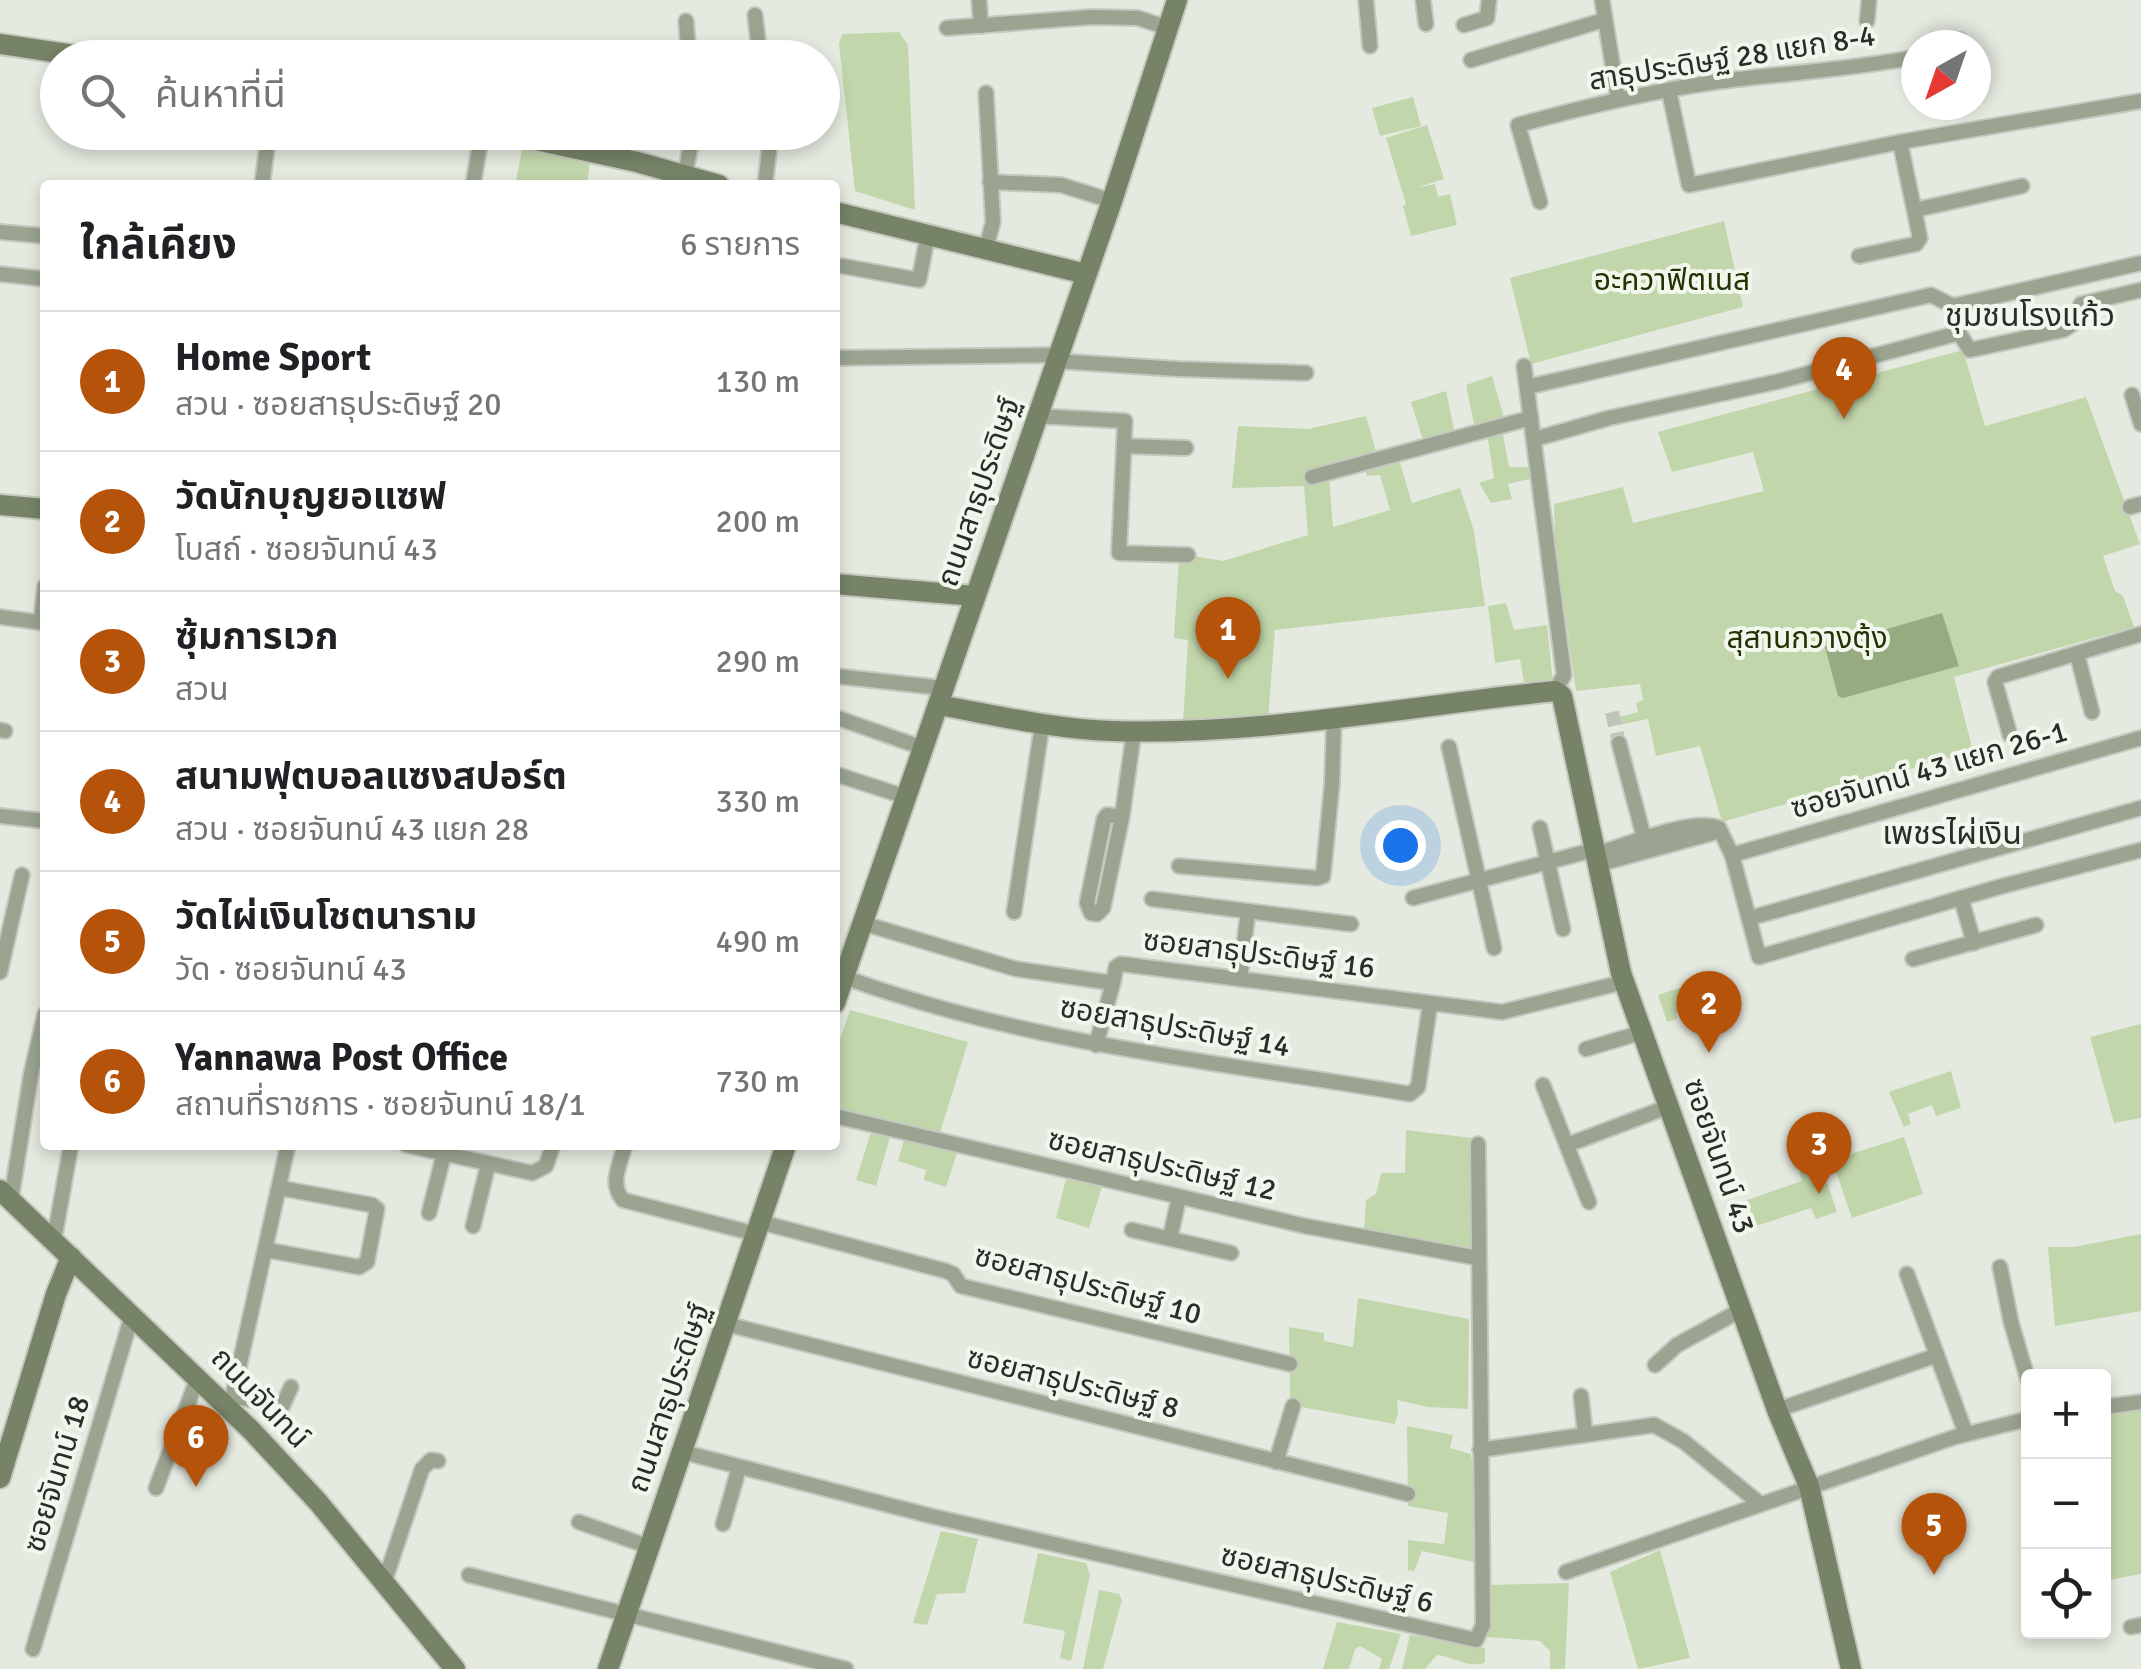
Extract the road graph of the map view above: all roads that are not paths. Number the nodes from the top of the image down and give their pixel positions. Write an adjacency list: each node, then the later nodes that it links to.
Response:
1 (980, 0): 14 (street)
2 (1177, 0): 16 (street, ถนนสาธุประดิษฐ์)
3 (1366, 0): 20 (street)
4 (1423, 0): 12 (street)
5 (1489, 0): 13 (street)
6 (1602, 0): 9 (street)
7 (1869, 0): 11 (street)
8 (755, 16): 18 (street)
9 (1604, 20): 22 (street); 26 (street)
10 (686, 21): 17 (street)
11 (1867, 21)
12 (1426, 24)
13 (1464, 25)
14 (981, 26): 15 (street); 16 (street)
15 (948, 28)
16 (1168, 28): 41 (street, ถนนสาธุประดิษฐ์)
17 (688, 40)
18 (758, 40)
19 (0, 44): 21 (street)
20 (1370, 46)
21 (40, 50)
22 (1471, 60)
23 (1901, 60): 24 (street, สาธุประดิษฐ์ 28 แยก 8-4)
24 (1669, 91): 26 (street, สาธุประดิษฐ์ 28 แยก 8-4); 28 (street)
25 (986, 92): 39 (street)
26 (1618, 98): 42 (street, สาธุประดิษฐ์ 28 แยก 8-4)
27 (2141, 101): 28 (street)
28 (1900, 142): 43 (street)
29 (266, 150): 35 (street)
30 (479, 150): 36 (street)
31 (577, 150): 34 (street)
32 (690, 150): 34 (street)
33 (770, 150): 38 (street)
34 (685, 176): 37 (street)
35 (263, 180)
36 (474, 180)
37 (700, 180)
38 (767, 180)
39 (990, 182): 41 (street); 48 (street)
40 (2022, 186): 43 (street)
41 (1112, 201): 53 (street, ถนนสาธุประดิษฐ์)
42 (1540, 202)
43 (1915, 210): 49 (street)
44 (840, 213): 46 (street)
45 (0, 232): 47 (street)
46 (928, 234): 48 (street); 51 (street)
47 (40, 236)
48 (986, 248): 53 (street)
49 (1859, 256)
50 (2141, 263): 60 (street)
51 (842, 266)
52 (0, 274): 54 (street)
53 (1086, 274): 57 (street, ถนนสาธุประดิษฐ์)
54 (40, 278)
55 (2141, 290): 65 (street)
56 (840, 358): 57 (street)
57 (1057, 358): 59 (street); 62 (street, ถนนสาธุประดิษฐ์)
58 (1524, 366): 60 (street, ซอยจันทน์ 43)
59 (1306, 373)
60 (1527, 387): 63 (street, ซอยจันทน์ 43)
61 (2132, 395): 64 (street)
62 (1037, 416): 66 (street); 73 (street, ถนนสาธุประดิษฐ์)
63 (1532, 418): 65 (street, ซอยจันทน์ 43); 68 (street)
64 (2141, 424)
65 (1534, 439): 79 (street, ซอยจันทน์ 43)
66 (1125, 446): 67 (street); 71 (street)
67 (1186, 448)
68 (1312, 477)
69 (0, 505): 70 (street)
70 (40, 509)
71 (1188, 555)
72 (840, 584): 73 (street)
73 (976, 596): 80 (street, ถนนสาธุประดิษฐ์)
74 (0, 617): 75 (street)
75 (40, 622)
76 (2141, 634): 77 (street)
77 (2076, 654): 81 (street); 86 (street)
78 (840, 677): 80 (street)
79 (1555, 690): 83 (street); 101 (street, ซอยจันทน์ 43)
80 (940, 696): 84 (street); 90 (street, ถนนสาธุประดิษฐ์)
81 (2092, 712)
82 (840, 719): 90 (street)
83 (1334, 720): 85 (street); 103 (street)
84 (1042, 725): 85 (street); 110 (street)
85 (1134, 731): 95 (street)
86 (2010, 736)
87 (2141, 738): 99 (street, ซอยจันทน์ 43 แยก 26-1)
88 (1619, 743): 98 (street)
89 (1449, 747): 105 (street)
90 (923, 748): 92 (street, ถนนสาธุประดิษฐ์)
91 (840, 776): 92 (street)
92 (906, 797): 112 (street, ถนนสาธุประดิษฐ์)
93 (2141, 808): 111 (street)
94 (0, 816): 96 (street)
95 (1122, 817): 95 (street)
96 (40, 820)
97 (1540, 828): 102 (street)
98 (1646, 844): 99 (street); 101 (street)
99 (1731, 850): 111 (street)
100 (2141, 850): 107 (street)
101 (1594, 857): 102 (street); 122 (street, ซอยจันทน์ 43)
102 (1548, 861): 105 (street); 115 (street)
103 (1179, 866)
104 (22, 875): 119 (street)
105 (1477, 880): 106 (street); 117 (street)
106 (1414, 898)
107 (1961, 898): 111 (street); 116 (street)
108 (1152, 899): 109 (street)
109 (1248, 911): 113 (street); 121 (street)
110 (1014, 912)
111 (1750, 918)
112 (862, 924): 120 (street, ถนนสาธุประดิษฐ์); 123 (street, ซอยสาธุประดิษฐ์ 16)
113 (1351, 924)
114 (2036, 925): 116 (street)
115 (1563, 929)
116 (1974, 943): 118 (street)
117 (1494, 948)
118 (1913, 959)
119 (0, 972)
120 (844, 976): 124 (street, ถนนสาธุประดิษฐ์); 128 (street, ซอยสาธุประดิษฐ์ 14)
121 (1240, 979): 123 (street, ซอยสาธุประดิษฐ์ 16); 125 (street, ซอยสาธุประดิษฐ์ 16)
122 (1624, 982): 125 (street, ซอยสาธุประดิษฐ์ 16); 126 (street, ซอยจันทน์ 43)
123 (1112, 983): 128 (street)
124 (840, 988)
125 (1430, 1004): 128 (street, ซอยสาธุประดิษฐ์ 14)
126 (1643, 1032): 129 (street); 131 (street, ซอยจันทน์ 43)
127 (40, 1037): 144 (street)
128 (1096, 1045)
129 (1586, 1049)
130 (1542, 1084): 134 (street)
131 (1670, 1106): 134 (street); 159 (street, ซอยจันทน์ 43)
132 (840, 1117): 145 (street, ซอยสาธุประดิษฐ์ 12)
133 (1478, 1144): 156 (street, ซอยสาธุประดิษฐ์ 6)
134 (1567, 1146): 146 (street)
135 (70, 1150): 152 (street)
136 (287, 1150): 143 (street)
137 (427, 1150): 141 (street)
138 (551, 1150): 142 (street)
139 (624, 1150): 149 (street, ซอยสาธุประดิษฐ์ 10)
140 (782, 1150): 149 (street, ถนนสาธุประดิษฐ์)
141 (444, 1154): 142 (street); 147 (street)
142 (488, 1165): 148 (street)
143 (280, 1188): 153 (street); 153 (street)
144 (6, 1195): 152 (street, ถนนจันทน์)
145 (1179, 1197): 151 (street); 156 (street, ซอยสาธุประดิษฐ์ 12)
146 (1589, 1202)
147 (429, 1213)
148 (473, 1226)
149 (758, 1228): 161 (street, ถนนสาธุประดิษฐ์); 163 (street, ซอยสาธุประดิษฐ์ 10)
150 (1132, 1230): 151 (street)
151 (1170, 1238): 154 (street)
152 (54, 1240): 155 (street, ถนนจันทน์)
153 (267, 1250): 169 (street)
154 (1231, 1254)
155 (72, 1258): 160 (street, ถนนจันทน์); 177 (street)
156 (1478, 1258): 178 (street, ซอยสาธุประดิษฐ์ 6)
157 (2000, 1267): 165 (street)
158 (1907, 1274): 176 (street)
159 (1741, 1310): 164 (street); 173 (street, ซอยจันทน์ 43)
160 (132, 1314): 166 (street, ถนนจันทน์); 195 (street, ซอยจันทน์ 18)
161 (726, 1324): 179 (street, ถนนสาธุประดิษฐ์); 181 (street, ซอยสาธุประดิษฐ์ 8)
162 (1932, 1357): 173 (street)
163 (1290, 1364)
164 (1655, 1364)
165 (2025, 1369)
166 (198, 1377): 169 (street, ถนนจันทน์); 185 (street)
167 (291, 1388): 169 (street)
168 (1580, 1396): 175 (street)
169 (232, 1402): 193 (street, ถนนจันทน์)
170 (2141, 1402): 172 (street)
171 (1293, 1406): 181 (street)
172 (2111, 1406)
173 (1778, 1410): 184 (street, ซอยจันทน์ 43)
174 (2021, 1421): 176 (street)
175 (1585, 1433): 178 (street); 187 (street)
176 (1966, 1434): 184 (street)
177 (5, 1444): 183 (street)
178 (1480, 1450): 182 (street, ซอยสาธุประดิษฐ์ 6)
179 (682, 1452): 182 (street, ซอยสาธุประดิษฐ์ 6); 190 (street, ถนนสาธุประดิษฐ์)
180 (438, 1462): 193 (street)
181 (1276, 1462): 186 (street, ซอยสาธุประดิษฐ์ 8)
182 (739, 1468): 189 (street)
183 (0, 1478)
184 (1808, 1486): 187 (street); 199 (street, ซอยจันทน์ 43)
185 (156, 1488)
186 (1408, 1494)
187 (1759, 1502): 191 (street)
188 (579, 1522): 190 (street)
189 (723, 1524)
190 (650, 1547): 194 (street, ถนนสาธุประดิษฐ์)
191 (1566, 1572)
192 (469, 1575): 194 (street)
193 (384, 1583): 196 (street, ถนนจันทน์)
194 (626, 1616): 197 (street, ถนนสาธุประดิษฐ์); 198 (street)
195 (32, 1649)
196 (454, 1669)
197 (608, 1669)
198 (846, 1669)
199 (1852, 1669)

